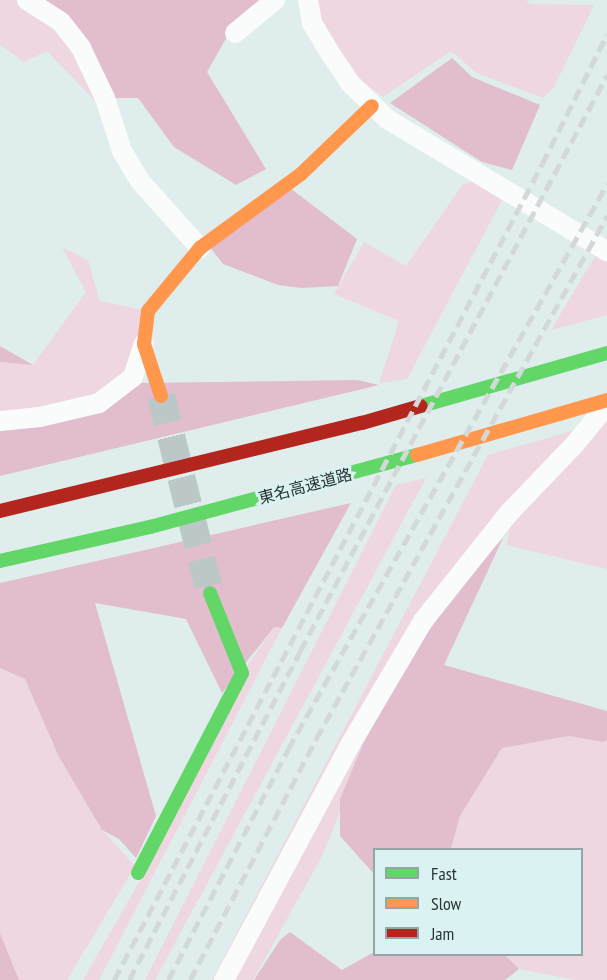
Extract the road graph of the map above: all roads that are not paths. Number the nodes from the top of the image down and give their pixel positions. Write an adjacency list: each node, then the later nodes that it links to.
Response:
1 (27, 0): 6 (street)
2 (275, 0): 4 (street)
3 (308, 0): 5 (street)
4 (235, 33)
5 (372, 106): 6 (main road); 7 (street)
6 (200, 248): 8 (main road)
7 (607, 251)
8 (144, 344): 10 (main road); 13 (street)
9 (607, 353): 14 (main road)
10 (161, 396)
11 (607, 400): 15 (main road, 東名高速道路)
12 (607, 405): 18 (street)
13 (0, 421)
14 (0, 511)
15 (0, 561)
16 (210, 593): 17 (main road)
17 (138, 873)
18 (224, 980)

